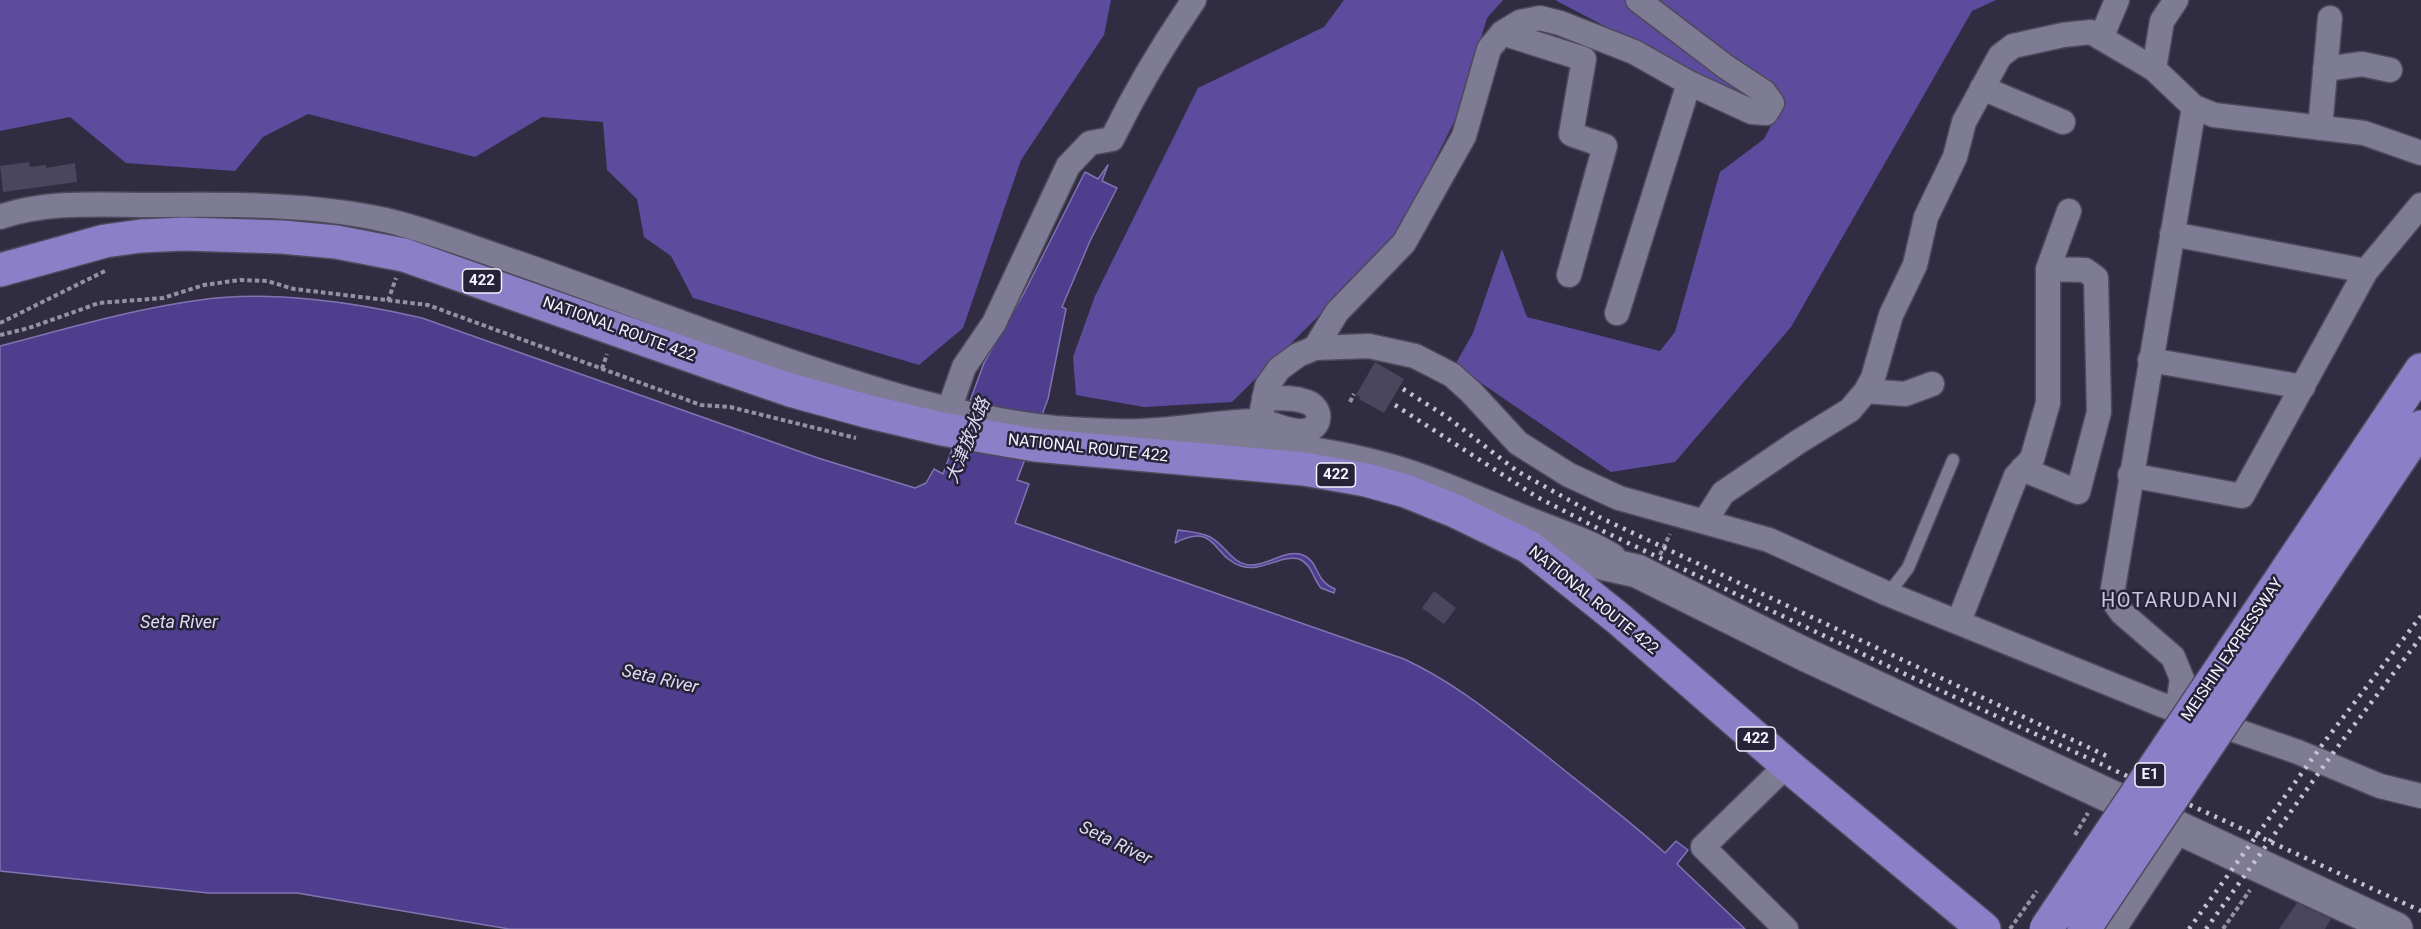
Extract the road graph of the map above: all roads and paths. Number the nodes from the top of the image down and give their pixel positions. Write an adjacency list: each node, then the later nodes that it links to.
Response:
1 (1194, 0): 38 (street)
2 (1638, 0): 11 (street)
3 (2117, 0): 7 (street)
4 (2176, 0): 8 (street)
5 (2330, 18): 9 (street)
6 (1502, 33): 11 (street); 26 (street); 30 (street)
7 (2100, 38): 8 (street); 12 (street)
8 (2154, 69): 13 (street)
9 (2325, 69): 10 (street); 15 (street)
10 (2390, 70)
11 (1689, 83): 27 (street)
12 (1983, 88): 14 (street); 35 (street)
13 (2194, 107): 15 (street); 20 (street)
14 (2063, 122)
15 (2320, 128): 16 (street)
16 (2421, 153)
17 (2421, 205): 25 (street)
18 (2069, 212): 23 (street)
19 (0, 217): 21 (street)
20 (2172, 234): 25 (street); 31 (street)
21 (476, 264): 24 (highway, NATIONAL ROUTE 422 / 422); 38 (highway, NATIONAL ROUTE 422 / 422)
22 (111, 268): 28 (path)
23 (2048, 269): 43 (street); 43 (street)
24 (0, 270)
25 (2367, 271): 34 (street)
26 (1569, 275)
27 (1617, 313)
28 (0, 323)
29 (0, 335): 41 (path)
30 (1315, 348): 40 (street); 45 (street)
31 (2150, 360): 34 (street); 44 (street)
32 (2421, 370): 50 (highway, MEISHIN EXPRESSWAY / E1)
33 (1932, 384): 35 (street)
34 (2303, 387): 44 (street)
35 (1866, 391): 45 (street)
36 (1354, 394): 37 (path)
37 (1350, 402)
38 (947, 423): 40 (street); 40 (highway, NATIONAL ROUTE 422 / 422)
39 (2421, 427): 50 (highway, MEISHIN EXPRESSWAY / E1)
40 (1257, 431): 46 (highway, NATIONAL ROUTE 422 / 422); 47 (street)
41 (863, 440)
42 (1953, 460): 48 (lane)
43 (2022, 470): 49 (street)
44 (2130, 476): 51 (street)
45 (1697, 519): 47 (path); 48 (street)
46 (1529, 547): 47 (street); 52 (highway, NATIONAL ROUTE 422 / 422)
47 (1648, 564): 53 (street)
48 (1888, 594): 49 (street)
49 (1959, 621): 51 (street)
50 (2265, 630): 62 (highway, MEISHIN EXPRESSWAY / E1, bridge); 63 (highway, MEISHIN EXPRESSWAY / E1, bridge)
51 (2177, 711): 54 (street)
52 (1787, 765): 59 (street); 60 (highway, NATIONAL ROUTE 422 / 422)
53 (2100, 792): 55 (street); 56 (path)
54 (2421, 796)
55 (2180, 829): 57 (street); 64 (street)
56 (2073, 838)
57 (2265, 868): 65 (path); 66 (street)
58 (2042, 884): 61 (path)
59 (1786, 929)
60 (1984, 929)
61 (2010, 929)
62 (2046, 929)
63 (2084, 929)
64 (2114, 929)
65 (2223, 929)
66 (2396, 929)

